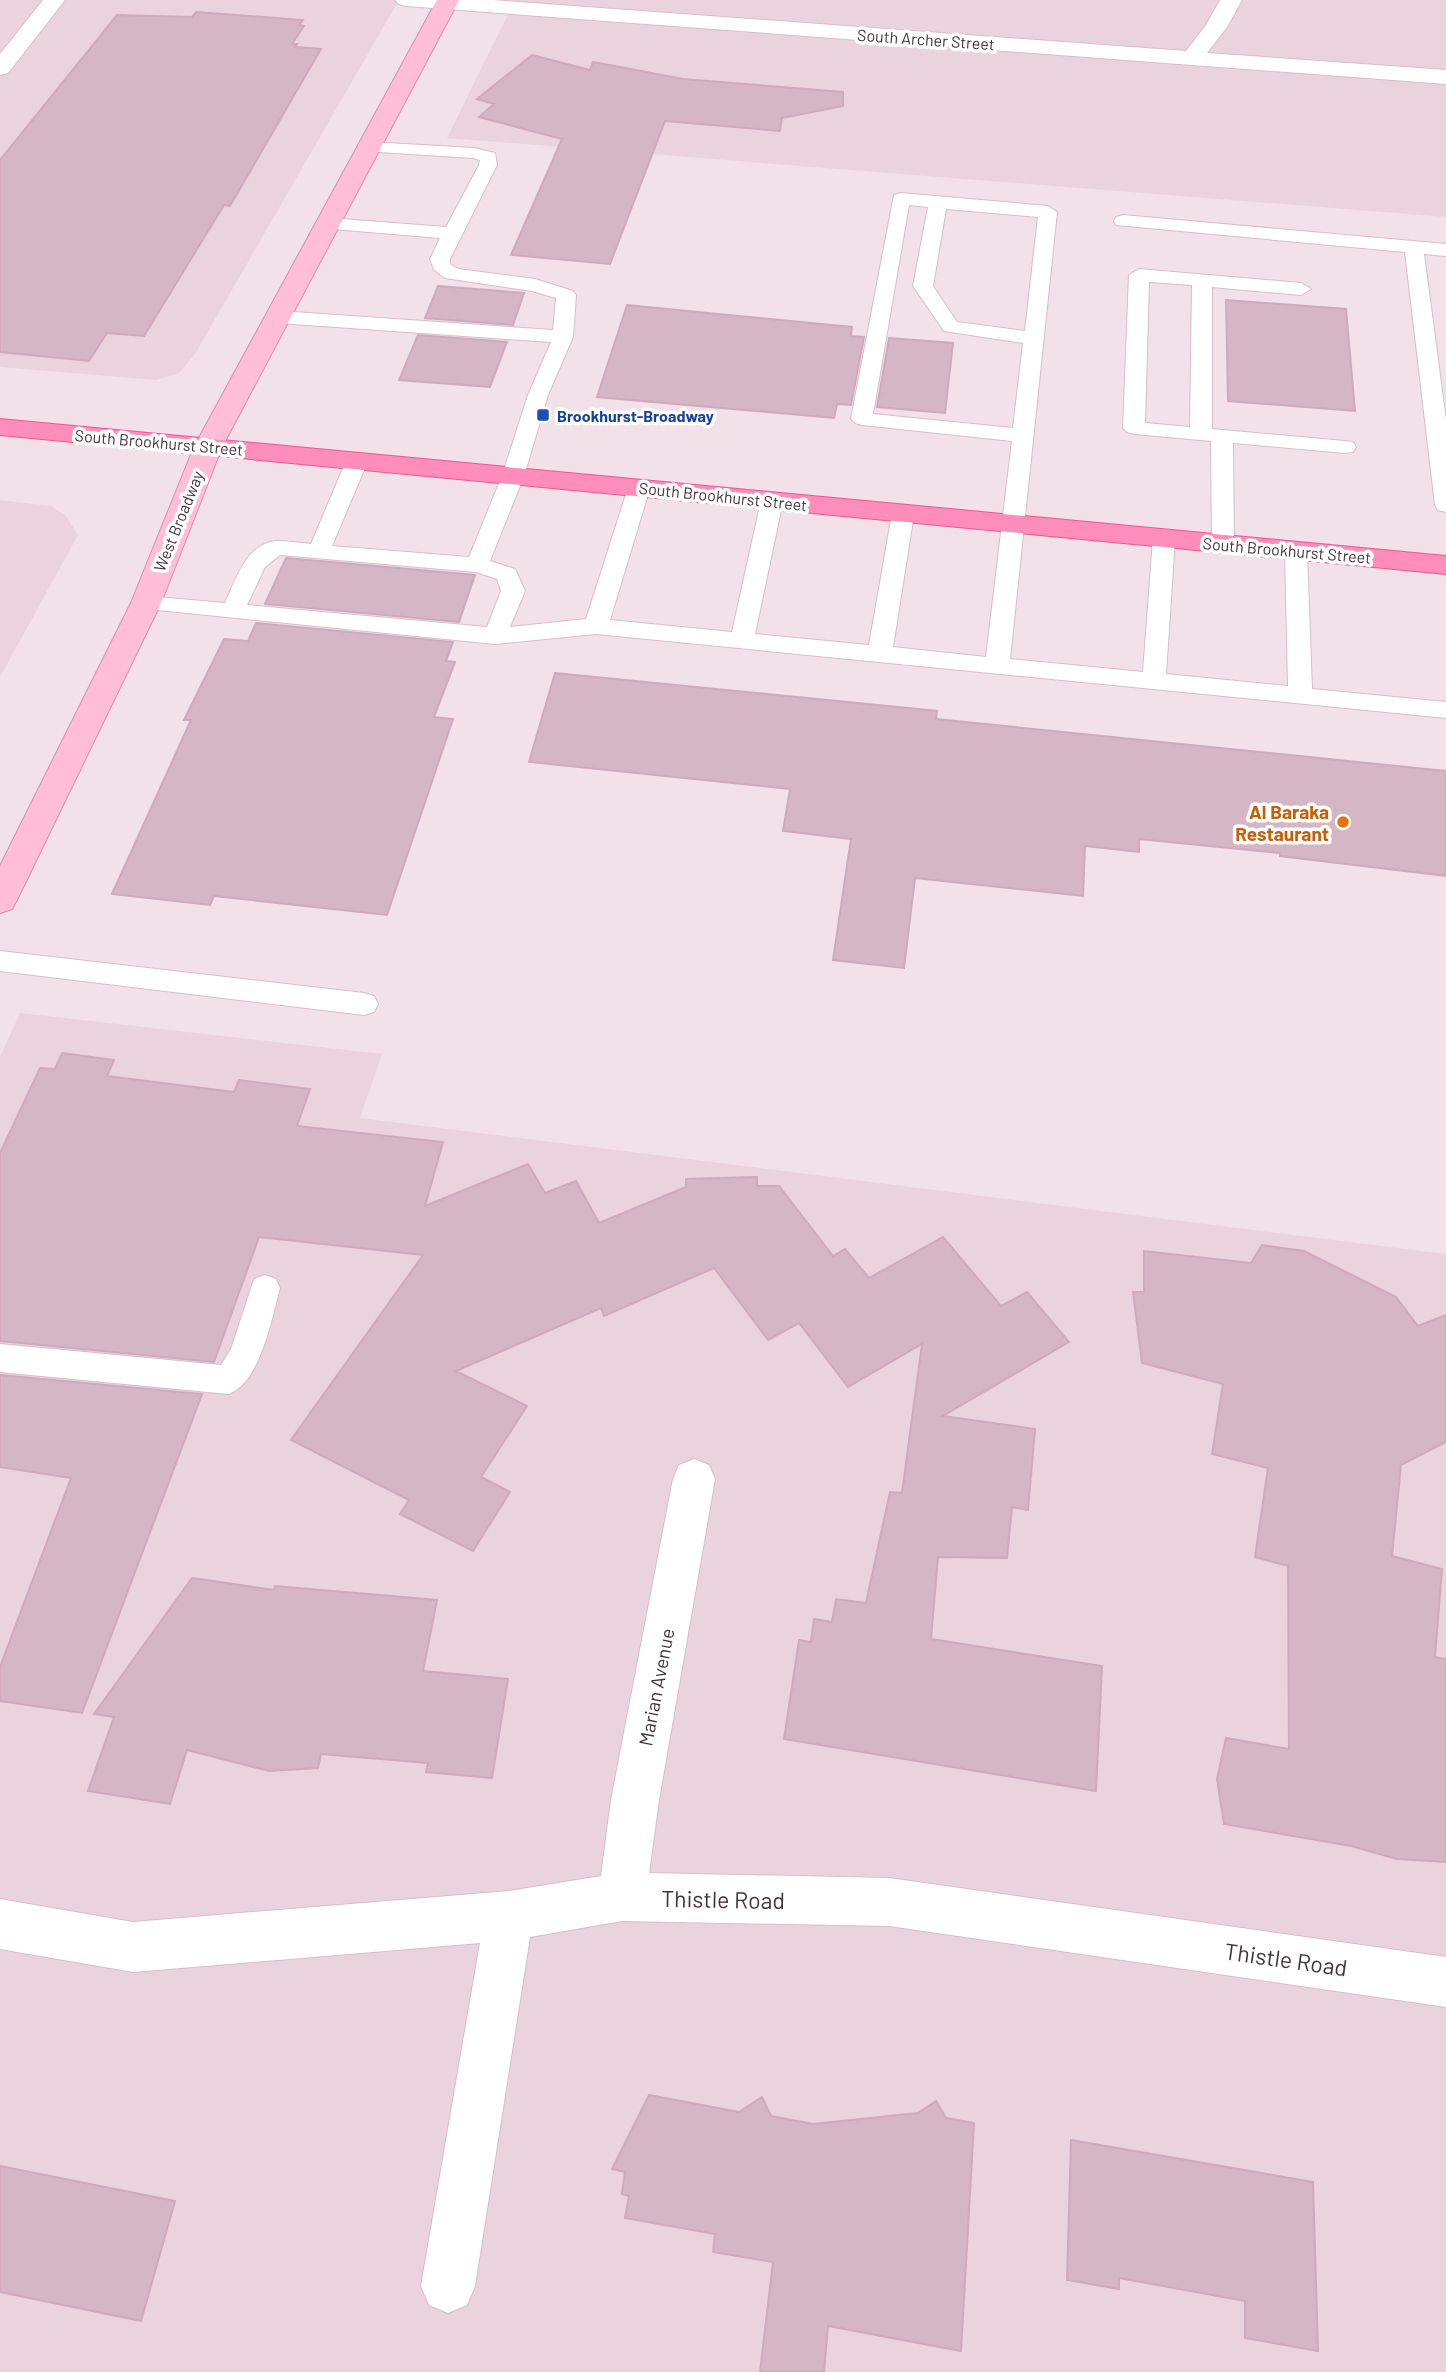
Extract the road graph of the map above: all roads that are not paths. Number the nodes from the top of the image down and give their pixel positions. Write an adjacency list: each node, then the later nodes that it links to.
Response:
1 (54, 0): 6 (street)
2 (406, 0): 4 (street, South Archer Street)
3 (1231, 0): 5 (street)
4 (447, 1): 5 (street, South Archer Street); 8 (main road, West Broadway)
5 (1191, 59): 7 (street, South Archer Street)
6 (0, 68)
7 (1446, 77)
8 (369, 147): 11 (main road, West Broadway); 12 (lane)
9 (938, 203): 19 (lane); 19 (lane); 23 (lane)
10 (1123, 221): 13 (lane)
11 (328, 224): 12 (lane); 17 (main road, West Broadway)
12 (453, 233): 18 (lane)
13 (1414, 247): 14 (lane); 20 (lane)
14 (1446, 250)
15 (1202, 281): 16 (lane); 22 (lane); 22 (lane)
16 (1301, 289)
17 (279, 317): 18 (lane); 24 (main road, West Broadway)
18 (563, 337): 27 (lane)
19 (1034, 338): 23 (lane)
20 (1436, 348): 30 (lane)
21 (0, 427): 24 (main road, South Brookhurst Street)
22 (1211, 435): 25 (lane); 34 (lane)
23 (1024, 436): 32 (lane)
24 (208, 447): 26 (main road, South Brookhurst Street); 39 (main road, West Broadway)
25 (1345, 447)
26 (357, 461): 27 (main road, South Brookhurst Street); 35 (lane)
27 (513, 476): 28 (main road, South Brookhurst Street); 37 (lane)
28 (639, 488): 29 (main road, South Brookhurst Street); 41 (lane)
29 (772, 501): 31 (main road, South Brookhurst Street); 43 (lane)
30 (1446, 505)
31 (902, 514): 32 (main road, South Brookhurst Street); 44 (lane)
32 (1013, 524): 33 (main road, South Brookhurst Street); 45 (lane)
33 (1164, 538): 34 (main road, South Brookhurst Street); 46 (lane)
34 (1223, 544): 36 (main road, South Brookhurst Street)
35 (319, 551): 37 (lane); 40 (lane)
36 (1296, 551): 38 (main road, South Brookhurst Street); 47 (lane)
37 (477, 565): 42 (lane)
38 (1446, 565)
39 (146, 603): 40 (lane); 49 (main road, West Broadway)
40 (233, 611): 42 (lane)
41 (596, 626): 42 (lane); 43 (lane)
42 (495, 636)
43 (742, 639): 44 (lane)
44 (880, 653): 45 (lane)
45 (997, 665): 46 (lane)
46 (1154, 681): 47 (lane)
47 (1300, 695): 48 (lane)
48 (1446, 710)
49 (0, 900)
50 (0, 961): 51 (lane)
51 (364, 1004)
52 (265, 1288): 53 (lane)
53 (0, 1358)
54 (694, 1479): 55 (street, Marian Avenue)
55 (622, 1897): 56 (street, Thistle Road); 58 (street, Thistle Road)
56 (509, 1916): 57 (street, Thistle Road); 59 (street)
57 (0, 1924)
58 (1446, 1982)
59 (448, 2286)

